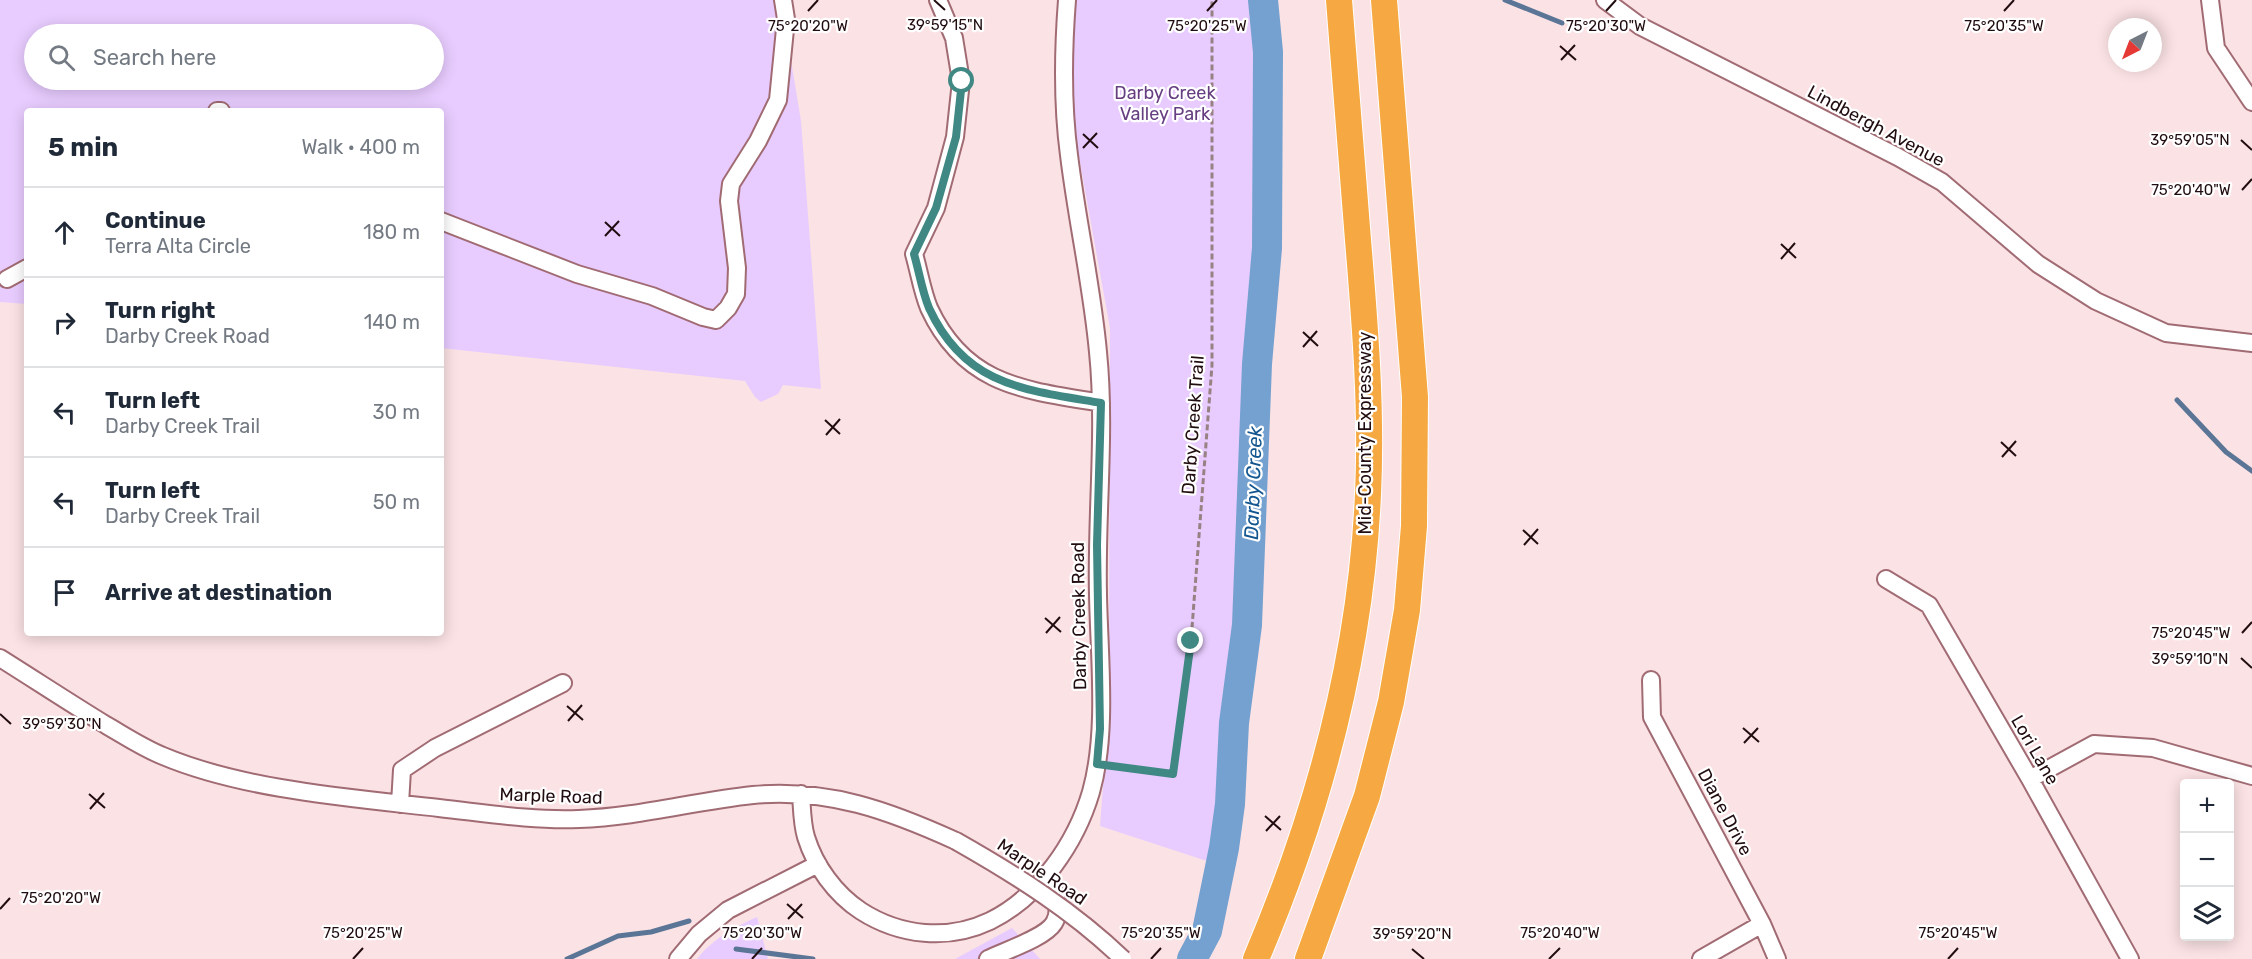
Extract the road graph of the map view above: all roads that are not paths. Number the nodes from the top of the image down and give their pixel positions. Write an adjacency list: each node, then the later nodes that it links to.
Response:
1 (783, 0): 9 (street)
2 (938, 0): 13 (street)
3 (1068, 0): 13 (street, Darby Creek Road)
4 (1339, 0): 28 (highway, Mid-County Expressway)
5 (1384, 0): 29 (highway)
6 (1605, 0): 12 (street, Lindbergh Avenue)
7 (2210, 0): 8 (street)
8 (2252, 102)
9 (444, 221)
10 (24, 270): 11 (street)
11 (7, 279)
12 (2252, 343)
13 (1101, 403): 23 (street, Darby Creek Road)
14 (1886, 579): 19 (street, Lori Lane)
15 (0, 658): 21 (street, Marple Road)
16 (1651, 680): 24 (street, Diane Drive)
17 (563, 683): 21 (street)
18 (2252, 776): 19 (street)
19 (2030, 779): 32 (street, Lori Lane)
20 (801, 794): 21 (street, Marple Road); 22 (street, Darby Creek Road); 27 (street, Marple Road, bridge)
21 (400, 804)
22 (818, 864): 23 (street, Darby Creek Road); 25 (street)
23 (1049, 872): 26 (street)
24 (1762, 924): 30 (street); 31 (street, Diane Drive)
25 (678, 959)
26 (988, 959)
27 (1123, 959)
28 (1256, 959)
29 (1308, 959)
30 (1701, 959)
31 (1777, 959)
32 (2130, 959)

